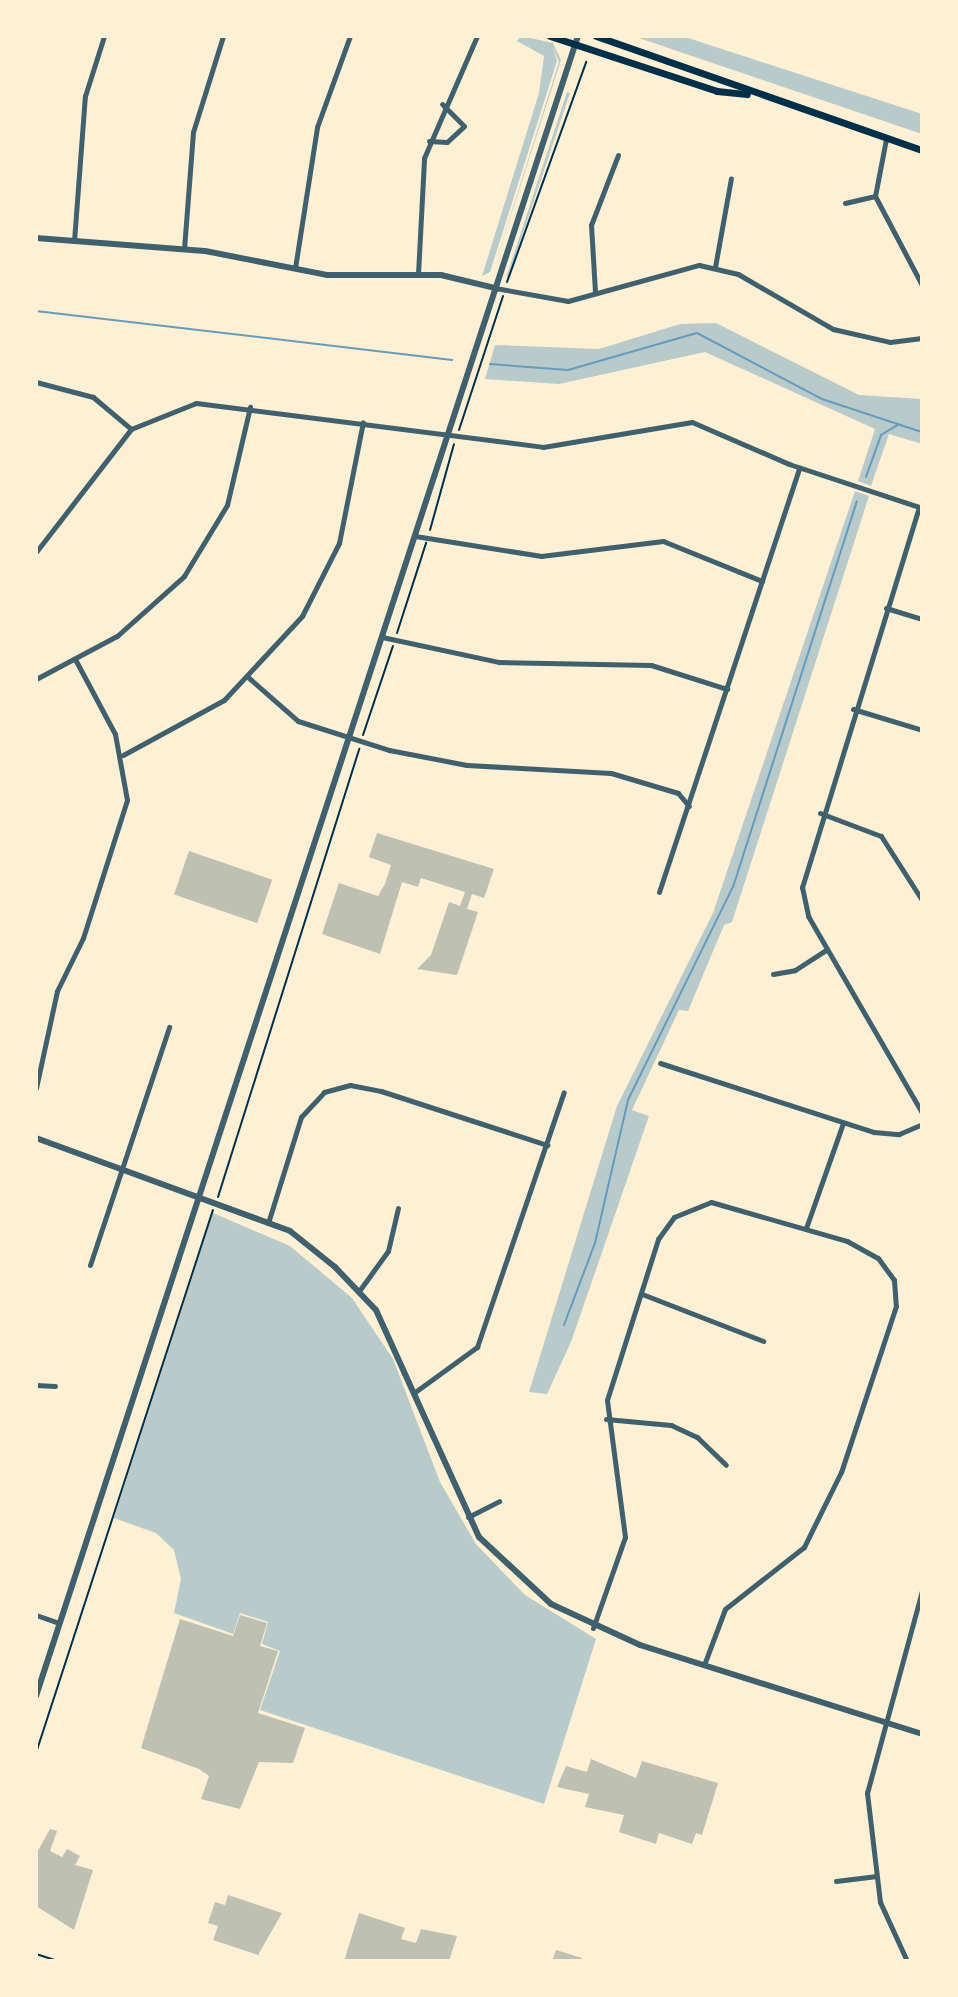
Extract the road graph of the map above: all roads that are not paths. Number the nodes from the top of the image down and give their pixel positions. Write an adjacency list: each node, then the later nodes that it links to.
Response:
1 (104, 36): 18 (street)
2 (223, 36): 19 (street)
3 (350, 36): 21 (street)
4 (477, 36): 9 (street)
5 (550, 36): 7 (main road)
6 (596, 36): 8 (main road)
7 (577, 40): 8 (main road); 24 (street)
8 (753, 94): 10 (main road)
9 (442, 104): 11 (street); 11 (street)
10 (886, 139): 12 (main road); 15 (street)
11 (429, 141): 22 (street)
12 (922, 150)
13 (618, 155): 25 (street)
14 (731, 178): 20 (street)
15 (875, 196): 16 (street); 23 (street)
16 (845, 203)
17 (36, 238): 18 (street)
18 (74, 241): 19 (street)
19 (184, 249): 21 (street)
20 (715, 267): 25 (street); 26 (street)
21 (295, 268): 22 (street)
22 (418, 274): 24 (street)
23 (922, 285)
24 (495, 288): 25 (street); 31 (street)
25 (595, 292)
26 (922, 338)
27 (36, 382): 30 (street)
28 (250, 407): 29 (street); 30 (street); 40 (street)
29 (363, 422): 31 (street); 41 (street)
30 (131, 429): 35 (street)
31 (448, 432): 32 (street); 34 (street)
32 (799, 468): 33 (street); 36 (street)
33 (920, 507): 37 (street)
34 (415, 536): 36 (street); 39 (street)
35 (36, 552)
36 (763, 581): 43 (street)
37 (886, 608): 38 (street); 44 (street)
38 (922, 619)
39 (382, 637): 43 (street); 46 (street)
40 (75, 659): 42 (street); 47 (street)
41 (249, 678): 46 (street); 47 (street)
42 (36, 679)
43 (727, 689): 48 (street)
44 (853, 709): 45 (street); 49 (street)
45 (922, 730)
46 (349, 737): 48 (street); 64 (street)
47 (123, 755): 56 (street)
48 (689, 806): 50 (street)
49 (819, 813): 51 (street); 52 (street)
50 (659, 892)
51 (922, 900)
52 (827, 949): 53 (street); 58 (street)
53 (773, 974)
54 (169, 1027): 63 (street)
55 (660, 1063): 59 (street)
56 (36, 1088)
57 (564, 1092): 62 (street)
58 (922, 1113)
59 (843, 1123): 60 (street); 67 (street)
60 (922, 1124)
61 (36, 1138): 63 (street)
62 (547, 1145): 66 (street); 74 (street)
63 (121, 1171): 64 (street); 68 (street)
64 (198, 1197): 66 (street); 81 (street)
65 (398, 1208): 69 (street)
66 (268, 1223): 69 (street)
67 (806, 1228): 70 (street); 83 (street)
68 (90, 1265)
69 (359, 1291): 74 (street)
70 (642, 1294): 71 (street); 75 (street)
71 (763, 1341)
72 (36, 1385): 73 (street)
73 (55, 1386)
74 (415, 1392): 78 (street)
75 (606, 1419): 76 (street); 82 (street)
76 (726, 1465)
77 (499, 1501): 78 (street)
78 (468, 1517): 82 (street)
79 (922, 1591): 85 (street)
80 (36, 1615): 81 (street)
81 (59, 1623): 84 (street)
82 (593, 1628): 83 (street)
83 (704, 1665): 85 (street)
84 (36, 1696)
85 (882, 1724): 86 (street); 87 (street)
86 (922, 1734)
87 (875, 1876): 88 (street); 89 (street)
88 (836, 1881)
89 (907, 1961)

